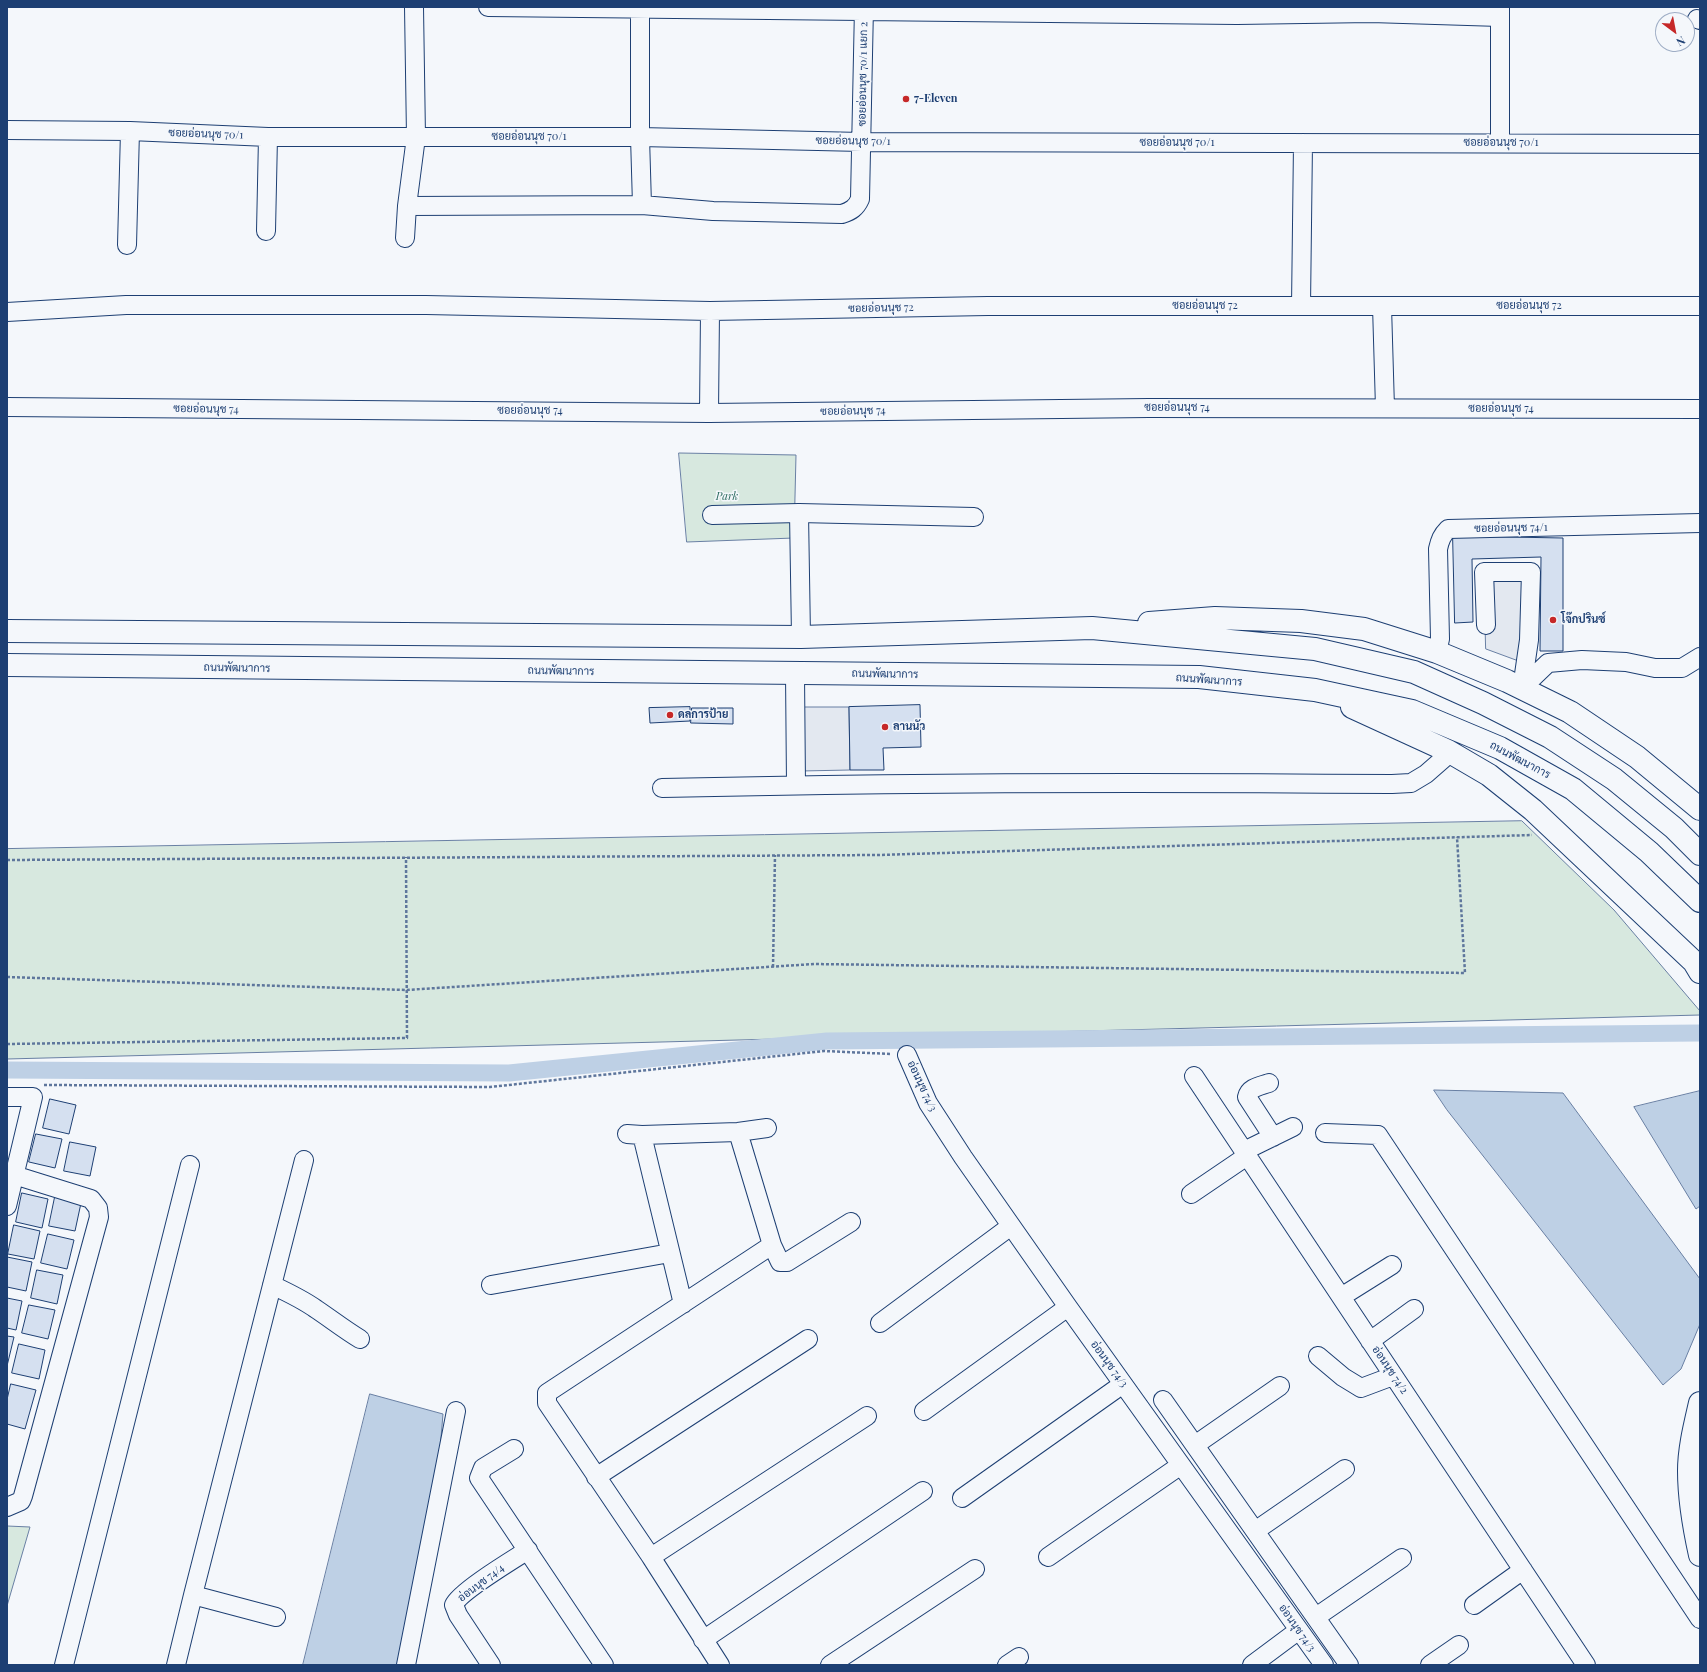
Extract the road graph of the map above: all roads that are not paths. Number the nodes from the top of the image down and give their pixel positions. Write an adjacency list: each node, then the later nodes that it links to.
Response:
1 (414, 7): 11 (street)
2 (488, 7): 3 (street)
3 (640, 9): 4 (street); 12 (street)
4 (864, 9): 6 (street); 13 (street, ซอยอ่อนนุช 70/1 แยก 2)
5 (1371, 10): 6 (street); 7 (street)
6 (1237, 11)
7 (1500, 12): 15 (street)
8 (7, 130): 9 (street, ซอยอ่อนนุช 70/1)
9 (130, 131): 10 (street, ซอยอ่อนนุช 70/1); 21 (street)
10 (268, 137): 11 (street, ซอยอ่อนนุช 70/1); 19 (street)
11 (416, 137): 12 (street, ซอยอ่อนนุช 70/1); 18 (street)
12 (640, 137): 13 (street, ซอยอ่อนนุช 70/1); 17 (street)
13 (862, 142): 14 (street, ซอยอ่อนนุช 70/1); 17 (street, ซอยอ่อนนุช 70/1 แยก 2)
14 (1302, 143): 15 (street, ซอยอ่อนนุช 70/1); 22 (street)
15 (1500, 143): 16 (street, ซอยอ่อนนุช 70/1)
16 (1700, 144)
17 (642, 205): 18 (street)
18 (407, 206): 20 (street)
19 (266, 231)
20 (405, 238)
21 (127, 245)
22 (1301, 306): 23 (street, ซอยอ่อนนุช 72); 25 (street, ซอยอ่อนนุช 72)
23 (1382, 306): 24 (street, ซอยอ่อนนุช 72); 28 (street)
24 (1700, 306)
25 (710, 311): 26 (street, ซอยอ่อนนุช 72); 30 (street)
26 (7, 312)
27 (7, 407): 30 (street, ซอยอ่อนนุช 74)
28 (1385, 408): 29 (street, ซอยอ่อนนุช 74); 30 (street, ซอยอ่อนนุช 74)
29 (1700, 409)
30 (709, 413)
31 (799, 513): 32 (street); 33 (street); 38 (street)
32 (712, 515)
33 (974, 517)
34 (1700, 523): 39 (street, ซอยอ่อนนุช 74/1)
35 (1486, 625): 43 (street)
36 (1092, 628): 38 (main road); 39 (main road); 49 (main road)
37 (7, 631): 38 (main road)
38 (801, 637)
39 (1437, 652): 43 (main road)
40 (1700, 657): 43 (street)
41 (7, 665): 42 (main road, ถนนพัฒนาการ)
42 (795, 674): 44 (main road, ถนนพัฒนาการ); 46 (street)
43 (1522, 688): 48 (main road)
44 (1315, 690): 45 (main road); 50 (main road, ถนนพัฒนาการ)
45 (1450, 753): 46 (street); 51 (main road)
46 (796, 785): 47 (street)
47 (662, 788)
48 (1700, 809)
49 (1700, 854)
50 (1700, 901)
51 (1698, 967)
52 (907, 1055): 68 (street, อ่อนนุช 74/3)
53 (1194, 1076): 61 (street, อ่อนนุช 74/2)
54 (1269, 1083): 60 (street)
55 (7, 1097): 64 (street)
56 (1293, 1127): 60 (street)
57 (767, 1128): 58 (street)
58 (738, 1132): 69 (street); 70 (street)
59 (1325, 1133): 111 (street)
60 (1273, 1137): 61 (street)
61 (1245, 1154): 65 (street); 74 (street, อ่อนนุช 74/2)
62 (304, 1160): 73 (street)
63 (190, 1165): 115 (street)
64 (14, 1176): 66 (street); 98 (street)
65 (1191, 1194)
66 (7, 1206)
67 (851, 1222): 69 (street)
68 (1011, 1226): 76 (street, อ่อนนุช 74/3); 78 (street)
69 (772, 1245): 75 (street)
70 (670, 1253): 72 (street); 75 (street)
71 (1392, 1265): 74 (street)
72 (492, 1284)
73 (272, 1285): 79 (street); 107 (street)
74 (1341, 1296): 81 (street, อ่อนนุช 74/2)
75 (683, 1304): 95 (street)
76 (1068, 1307): 84 (street, อ่อนนุช 74/3); 89 (street)
77 (1414, 1309): 81 (street)
78 (880, 1323)
79 (360, 1339)
80 (808, 1340): 95 (street)
81 (1370, 1341): 83 (street, อ่อนนุช 74/2)
82 (1318, 1356): 83 (street)
83 (1393, 1376): 106 (street, อ่อนนุช 74/2)
84 (1123, 1384): 93 (street, อ่อนนุช 74/3); 97 (street)
85 (1280, 1386): 91 (street)
86 (1163, 1400): 91 (street)
87 (1700, 1403): 101 (main road)
88 (456, 1411): 117 (street)
89 (924, 1411)
90 (866, 1416): 102 (street)
91 (1195, 1445): 99 (street)
92 (514, 1449): 100 (street)
93 (1182, 1465): 103 (street); 112 (street, อ่อนนุช 74/3)
94 (1345, 1469): 99 (street)
95 (596, 1477): 102 (street)
96 (924, 1492): 113 (street)
97 (962, 1498)
98 (7, 1507)
99 (1255, 1531): 110 (street)
100 (528, 1550): 118 (street, อ่อนนุช 74/4); 119 (street)
101 (1700, 1554)
102 (651, 1557): 113 (street)
103 (1048, 1557)
104 (1402, 1558): 110 (street)
105 (975, 1569): 121 (street)
106 (1523, 1570): 108 (street); 126 (street, อ่อนนุช 74/2)
107 (193, 1595): 109 (street); 116 (street)
108 (1474, 1605)
109 (276, 1617)
110 (1316, 1617): 124 (street)
111 (1700, 1619)
112 (1299, 1630): 122 (street); 123 (street, อ่อนนุช 74/3)
113 (703, 1640): 120 (street)
114 (1459, 1645): 125 (street)
115 (64, 1665)
116 (176, 1665)
117 (406, 1665)
118 (491, 1665)
119 (604, 1665)
120 (720, 1665)
121 (830, 1665)
122 (1252, 1665)
123 (1324, 1665)
124 (1349, 1665)
125 (1430, 1665)
126 (1586, 1665)

